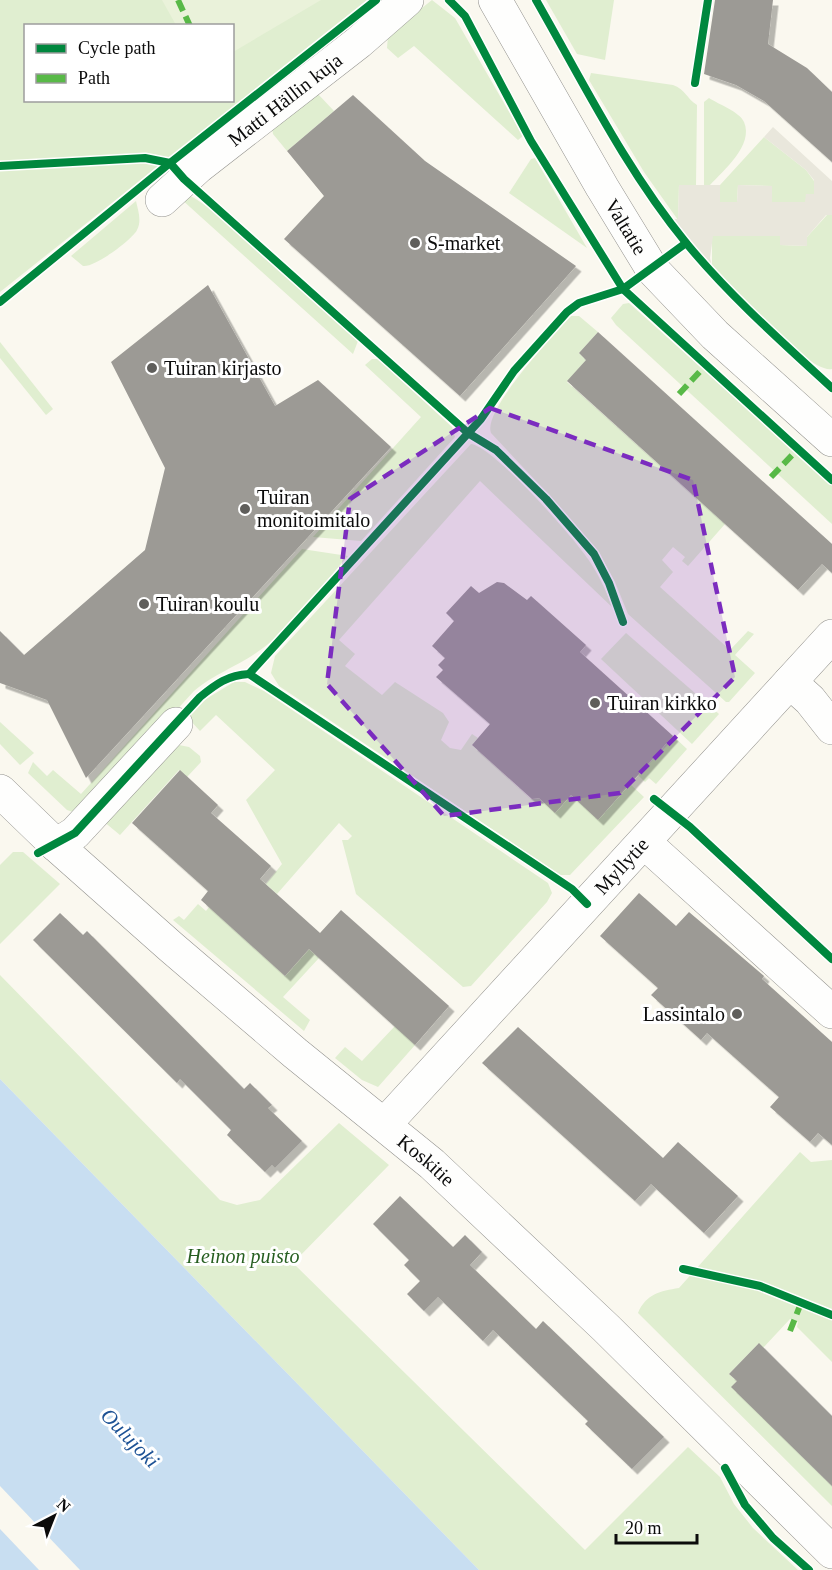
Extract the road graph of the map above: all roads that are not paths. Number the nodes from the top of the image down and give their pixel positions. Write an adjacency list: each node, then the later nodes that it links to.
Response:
1 (408, 0): 3 (street, Matti Hällin kuja)
2 (495, 0): 4 (street, Valtatie)
3 (162, 200)
4 (832, 440)
5 (832, 636): 6 (street, Myllytie)
6 (790, 682): 8 (street); 10 (street, Myllytie)
7 (176, 724): 11 (street)
8 (832, 728)
9 (0, 791): 11 (street, Koskitie)
10 (644, 842): 12 (street); 13 (street, Myllytie)
11 (56, 845): 13 (street, Koskitie)
12 (832, 1012)
13 (385, 1124): 14 (street, Koskitie)
14 (832, 1552)

